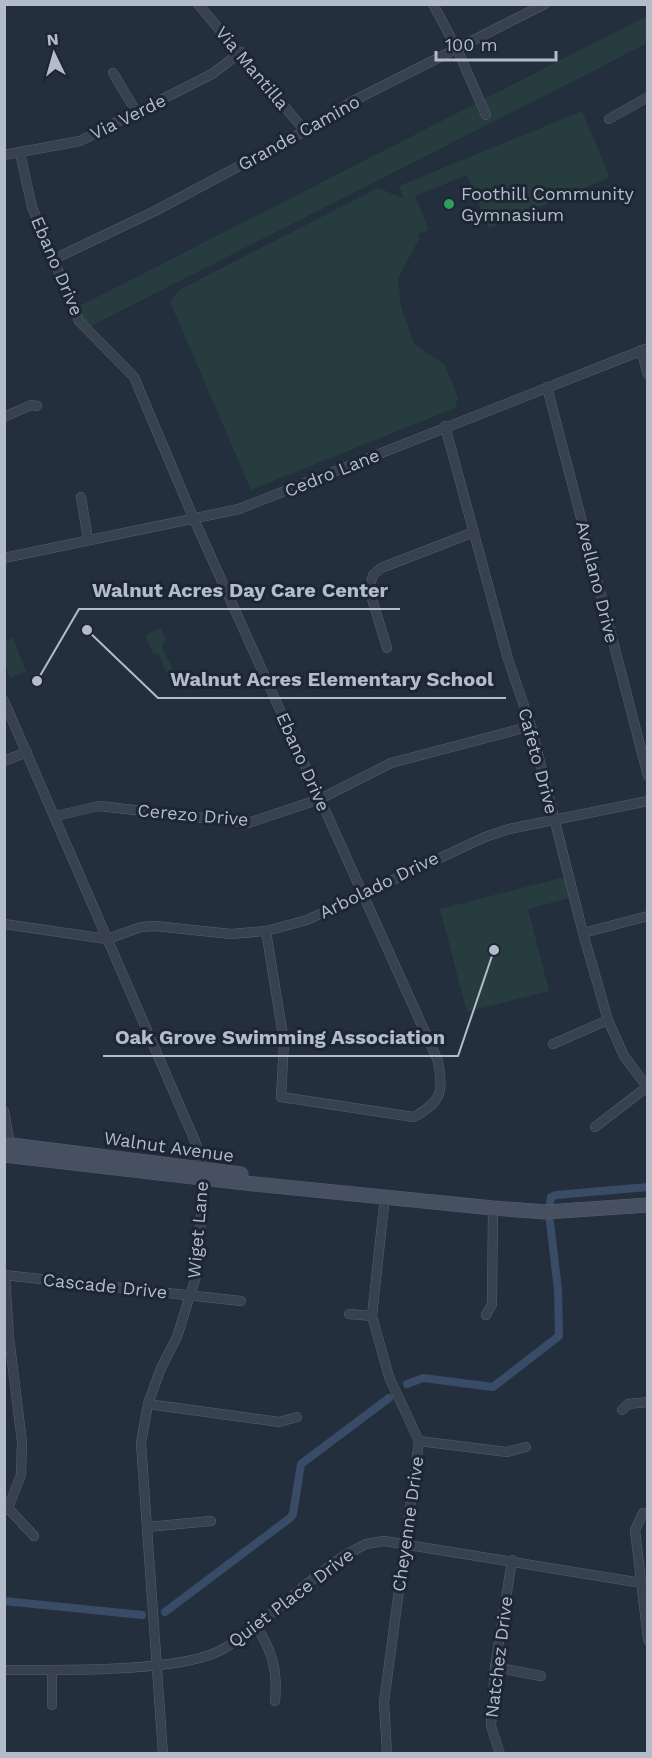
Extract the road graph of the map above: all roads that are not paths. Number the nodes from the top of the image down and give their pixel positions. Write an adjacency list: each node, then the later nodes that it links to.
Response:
1 (198, 4): 5 (street, Via Mantilla)
2 (433, 4): 4 (street)
3 (545, 4): 4 (street, Grande Camino)
4 (458, 49): 9 (street); 11 (street, Grande Camino)
5 (241, 52): 8 (street, Via Verde); 11 (street, Via Mantilla)
6 (113, 73): 8 (street)
7 (648, 97): 10 (street)
8 (136, 113): 12 (street, Via Verde)
9 (486, 115)
10 (609, 118)
11 (305, 131): 14 (street, Grande Camino)
12 (20, 153): 13 (street, Via Verde); 14 (street, Ebano Drive)
13 (4, 155)
14 (52, 260): 22 (street, Ebano Drive)
15 (644, 349): 16 (street); 17 (street, Cedro Lane)
16 (648, 375)
17 (547, 387): 20 (street, Cedro Lane); 31 (street, Avellano Drive)
18 (37, 406): 19 (street)
19 (4, 417)
20 (445, 426): 22 (street, Cedro Lane); 23 (street, Cafeto Drive)
21 (81, 497): 24 (street)
22 (194, 517): 24 (street, Cedro Lane); 32 (street, Ebano Drive)
23 (474, 532): 26 (street); 28 (street, Cafeto Drive)
24 (88, 540): 25 (street, Cedro Lane)
25 (4, 558)
26 (387, 648)
27 (4, 701): 29 (street, Wiget Lane)
28 (531, 726): 32 (street, Cerezo Drive); 35 (street, Cafeto Drive)
29 (27, 752): 30 (street); 34 (street, Wiget Lane)
30 (4, 761)
31 (648, 776)
32 (320, 799): 34 (street, Cerezo Drive); 36 (street, Ebano Drive)
33 (648, 801): 35 (street, Arbolado Drive)
34 (56, 816): 41 (street, Wiget Lane)
35 (554, 820): 36 (street, Arbolado Drive); 40 (street, Cafeto Drive)
36 (362, 895): 39 (street, Arbolado Drive); 39 (street, Ebano Drive)
37 (648, 916): 40 (street)
38 (4, 924): 41 (street)
39 (266, 931): 41 (street, Arbolado Drive)
40 (583, 933): 42 (street, Cafeto Drive)
41 (107, 939): 48 (street, Wiget Lane)
42 (608, 1020): 43 (street); 44 (street, Cafeto Drive)
43 (553, 1044)
44 (647, 1087): 46 (street)
45 (4, 1111): 47 (street)
46 (595, 1127)
47 (8, 1150): 48 (street, Walnut Avenue)
48 (204, 1173): 49 (street, Walnut Avenue); 53 (street, Wiget Lane)
49 (385, 1196): 51 (street, Walnut Avenue); 57 (street, Cheyenne Drive)
50 (648, 1205): 51 (street, Walnut Avenue)
51 (493, 1208): 56 (street)
52 (5, 1275): 53 (street, Cascade Drive); 64 (street)
53 (191, 1295): 54 (street, Cascade Drive); 59 (street, Wiget Lane)
54 (242, 1301)
55 (349, 1314): 57 (street)
56 (486, 1315)
57 (372, 1316): 62 (street, Cheyenne Drive)
58 (648, 1402): 60 (street)
59 (148, 1404): 61 (street); 67 (street, Wiget Lane)
60 (622, 1410)
61 (297, 1417)
62 (419, 1441): 63 (street); 69 (street, Cheyenne Drive)
63 (526, 1447)
64 (6, 1509): 68 (street)
65 (643, 1513): 71 (street)
66 (211, 1521): 67 (street)
67 (147, 1527): 74 (street, Wiget Lane)
68 (34, 1536)
69 (406, 1543): 70 (street, Quiet Place Drive); 72 (street, Quiet Place Drive); 82 (street, Cheyenne Drive)
70 (512, 1560): 71 (street, Quiet Place Drive); 75 (street, Natchez Drive)
71 (643, 1583): 73 (street)
72 (255, 1624): 74 (street, Quiet Place Drive); 79 (street)
73 (648, 1640)
74 (156, 1664): 77 (street, Quiet Place Drive); 81 (street, Wiget Lane)
75 (495, 1667): 78 (street); 83 (street, Natchez Drive)
76 (4, 1670): 77 (street, Quiet Place Drive)
77 (52, 1670): 80 (street)
78 (541, 1676)
79 (276, 1701)
80 (52, 1705)
81 (163, 1754)
82 (387, 1754)
83 (500, 1754)

